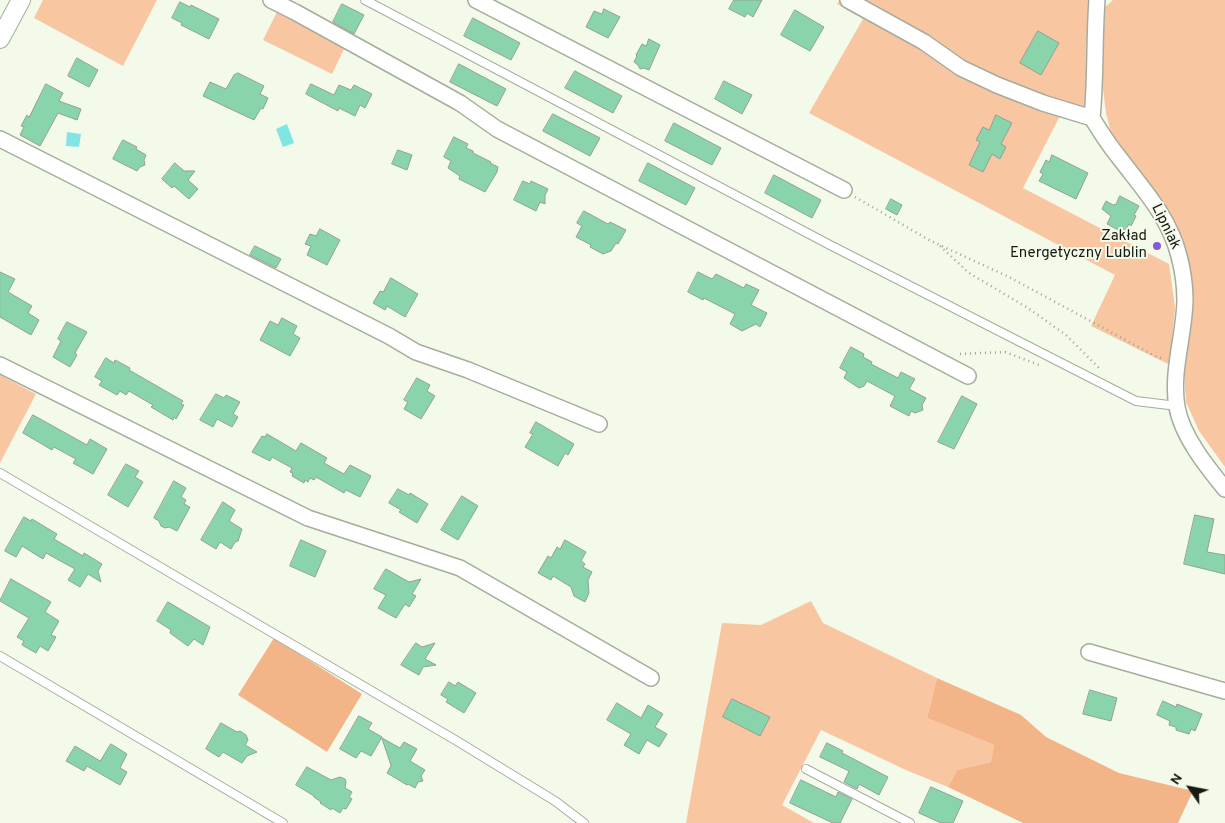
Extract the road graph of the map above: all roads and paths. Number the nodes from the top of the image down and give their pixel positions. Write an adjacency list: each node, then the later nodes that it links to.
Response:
1 (21, 0): 7 (street)
2 (271, 0): 17 (street)
3 (365, 0): 18 (lane)
4 (476, 0): 10 (street)
5 (848, 0): 8 (street)
6 (1097, 0): 8 (street)
7 (0, 39)
8 (1092, 118): 13 (street, Lipniak)
9 (0, 139): 19 (street)
10 (844, 190): 11 (path)
11 (938, 244): 13 (path); 16 (path)
12 (960, 354): 15 (path)
13 (1177, 363): 18 (street, Lipniak)
14 (0, 365): 24 (street)
15 (1045, 368)
16 (1106, 375)
17 (968, 376)
18 (1177, 406): 21 (street, Lipniak)
19 (599, 424)
20 (0, 473): 28 (lane)
21 (1225, 489)
22 (1089, 652): 25 (street)
23 (0, 656): 27 (lane)
24 (651, 678)
25 (1225, 691)
26 (806, 769): 29 (lane)
27 (283, 823)
28 (584, 823)
29 (910, 823)

